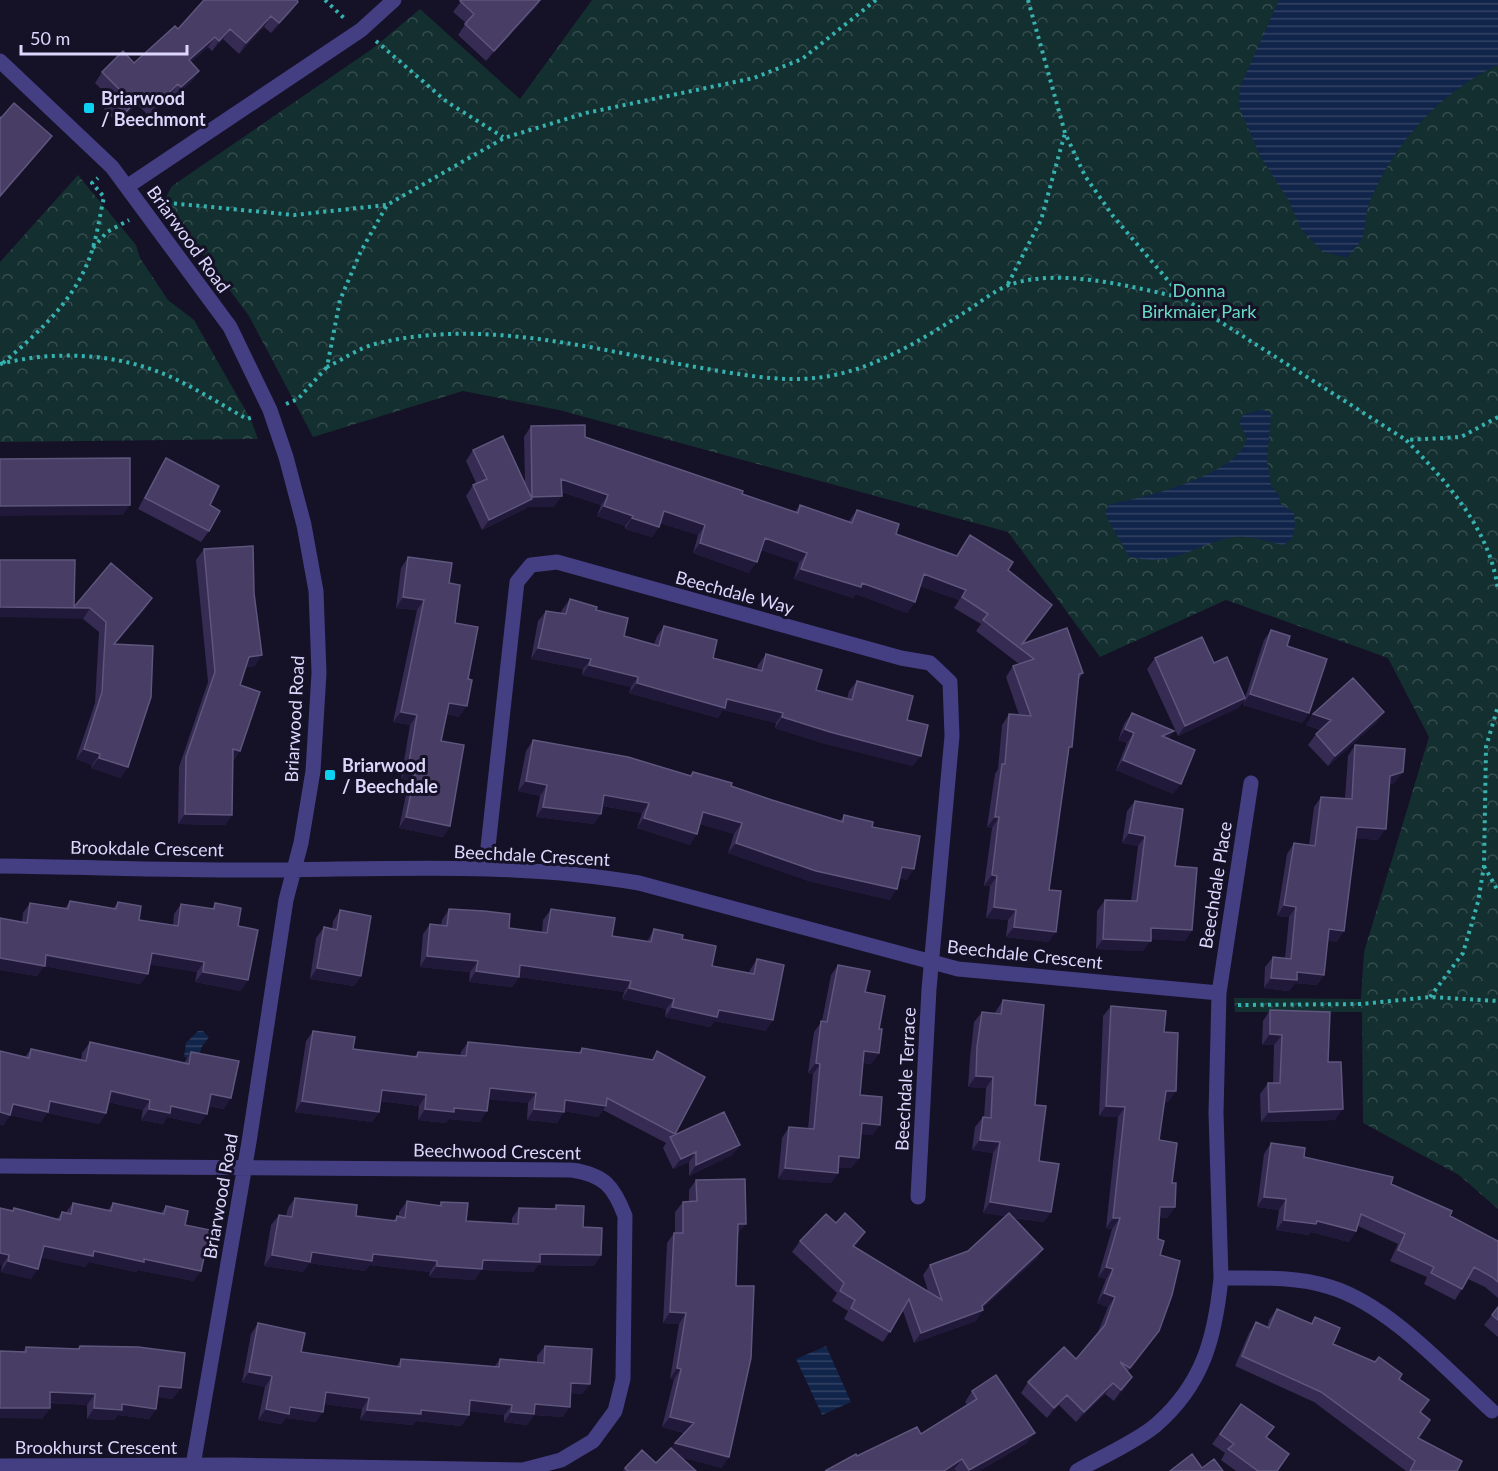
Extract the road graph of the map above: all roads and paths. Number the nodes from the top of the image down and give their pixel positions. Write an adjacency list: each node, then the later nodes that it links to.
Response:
1 (325, 0): 5 (path)
2 (394, 0): 5 (street)
3 (876, 0): 8 (path)
4 (1028, 0): 7 (path)
5 (361, 30): 8 (path); 10 (street)
6 (0, 61): 9 (street, Briarwood Road)
7 (1065, 133): 14 (path); 15 (path)
8 (504, 138): 11 (path)
9 (112, 167): 10 (street, Briarwood Road); 13 (path)
10 (128, 186): 12 (street, Briarwood Road)
11 (387, 205): 12 (path); 17 (path)
12 (144, 211): 13 (path); 18 (street, Briarwood Road)
13 (93, 248): 16 (path)
14 (1008, 285): 15 (path); 17 (path)
15 (1183, 298): 20 (path)
16 (1, 364): 18 (path)
17 (327, 367): 18 (path)
18 (270, 410): 27 (street, Briarwood Road)
19 (1498, 417): 20 (path)
20 (1406, 440): 21 (path)
21 (1498, 590)
22 (1498, 706): 25 (path)
23 (1251, 783): 30 (street, Beechdale Place)
24 (0, 866): 27 (street, Brookdale Crescent)
25 (1484, 866): 28 (path); 31 (path)
26 (488, 869): 27 (street, Beechdale Crescent); 29 (street, Beechdale Crescent); 29 (street, Beechdale Way)
27 (294, 870): 35 (street, Briarwood Road)
28 (1498, 891)
29 (932, 963): 30 (street, Beechdale Crescent); 36 (street, Beechdale Terrace)
30 (1219, 993): 33 (street)
31 (1430, 997): 32 (path); 33 (path)
32 (1498, 1001)
33 (1217, 1017): 37 (street)
34 (0, 1166): 35 (street)
35 (244, 1169): 40 (street, Briarwood Road); 40 (street, Beechwood Crescent)
36 (918, 1197)
37 (1221, 1278): 38 (street); 41 (street)
38 (1492, 1411)
39 (0, 1466): 40 (street, Brookhurst Crescent)
40 (192, 1469)
41 (1077, 1471)

